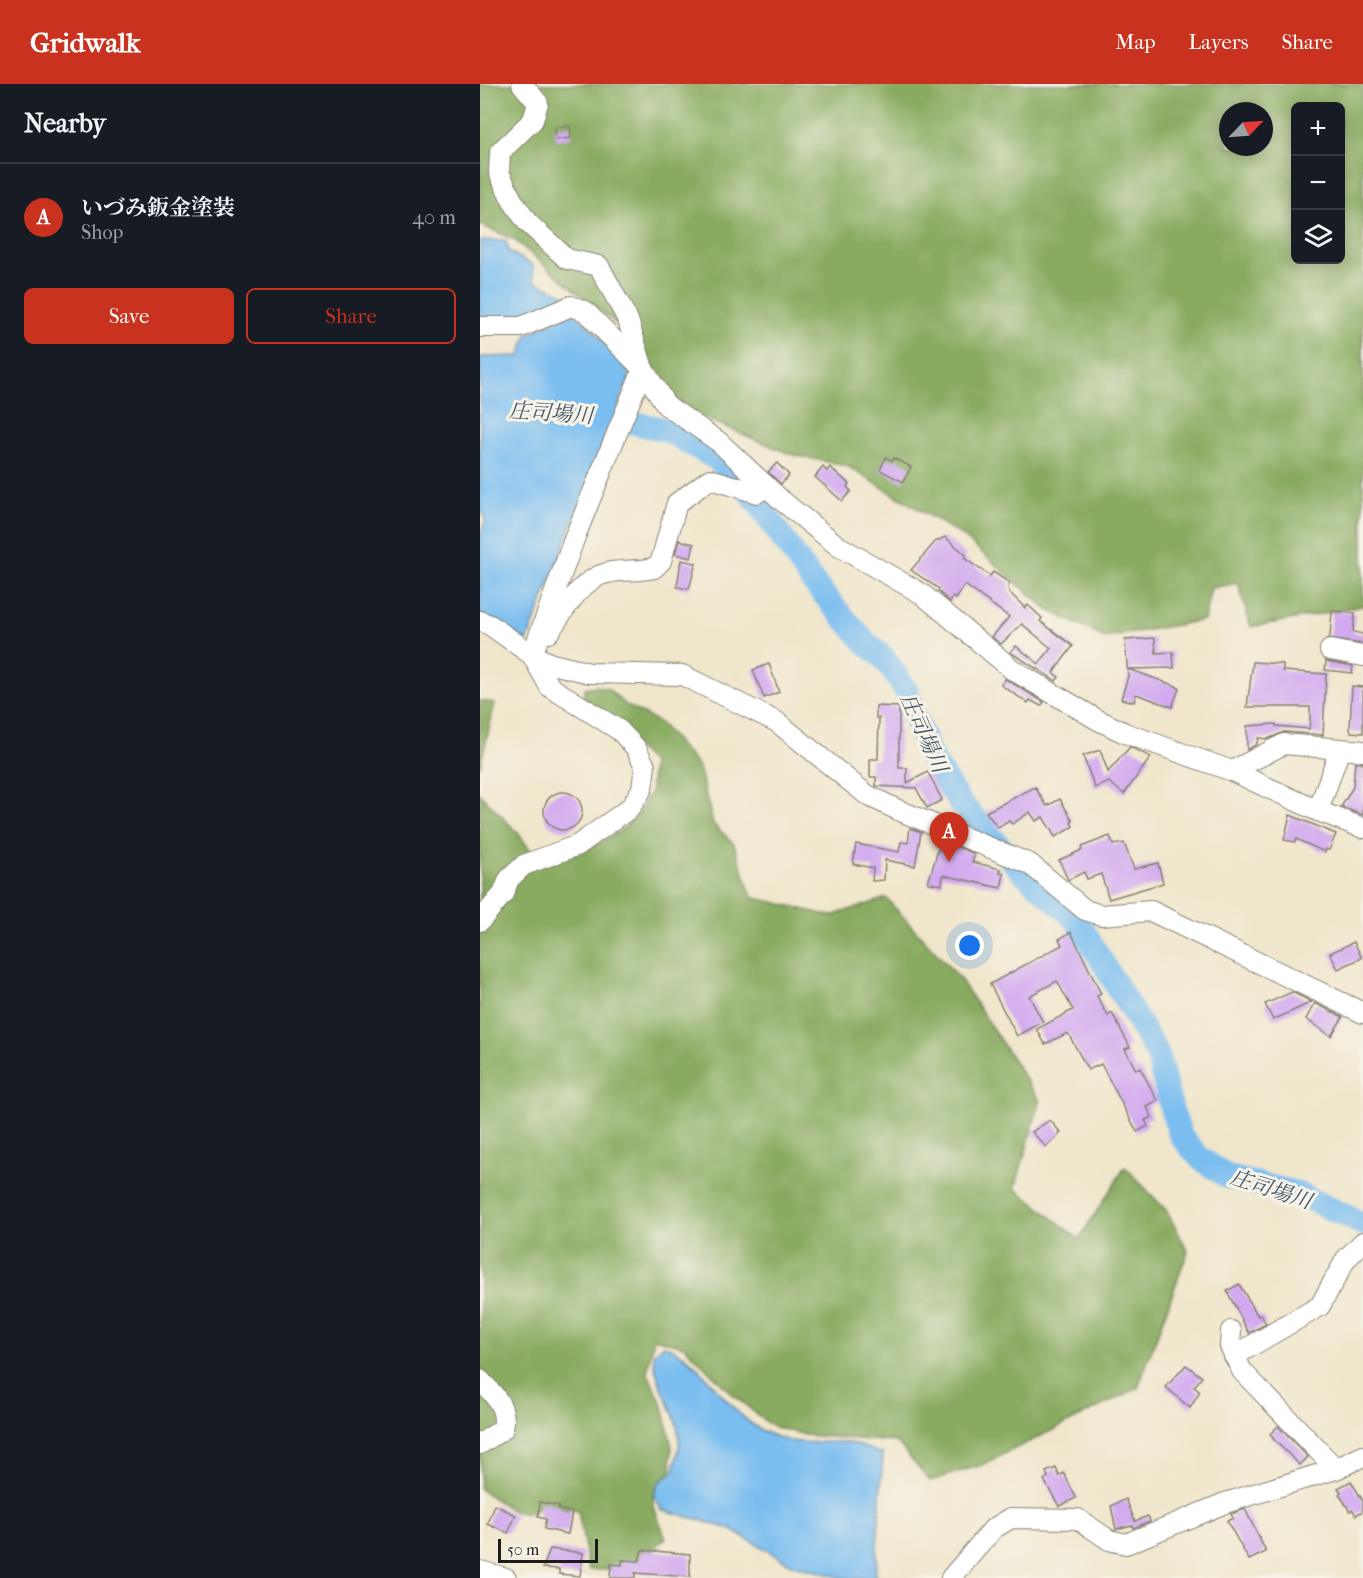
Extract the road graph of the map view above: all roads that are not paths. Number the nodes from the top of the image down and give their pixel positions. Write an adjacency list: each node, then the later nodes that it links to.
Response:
1 (522, 84): 3 (street)
2 (480, 327): 3 (street)
3 (643, 369): 4 (street); 7 (street)
4 (766, 486): 7 (street); 11 (street)
5 (480, 621): 7 (street)
6 (1330, 650): 8 (street)
7 (532, 655): 14 (street); 15 (street)
8 (1363, 656)
9 (1340, 749): 10 (street); 11 (street); 12 (street)
10 (1363, 751)
11 (1232, 771): 12 (street)
12 (1318, 811): 13 (street)
13 (1363, 828)
14 (480, 921)
15 (1363, 1013)
16 (1363, 1242): 18 (street)
17 (1231, 1331): 18 (street)
18 (1234, 1356): 22 (street)
19 (480, 1380): 20 (street)
20 (480, 1444)
21 (1363, 1456): 22 (street)
22 (1336, 1469): 25 (street)
23 (480, 1571): 24 (street)
24 (506, 1578)
25 (951, 1578)

